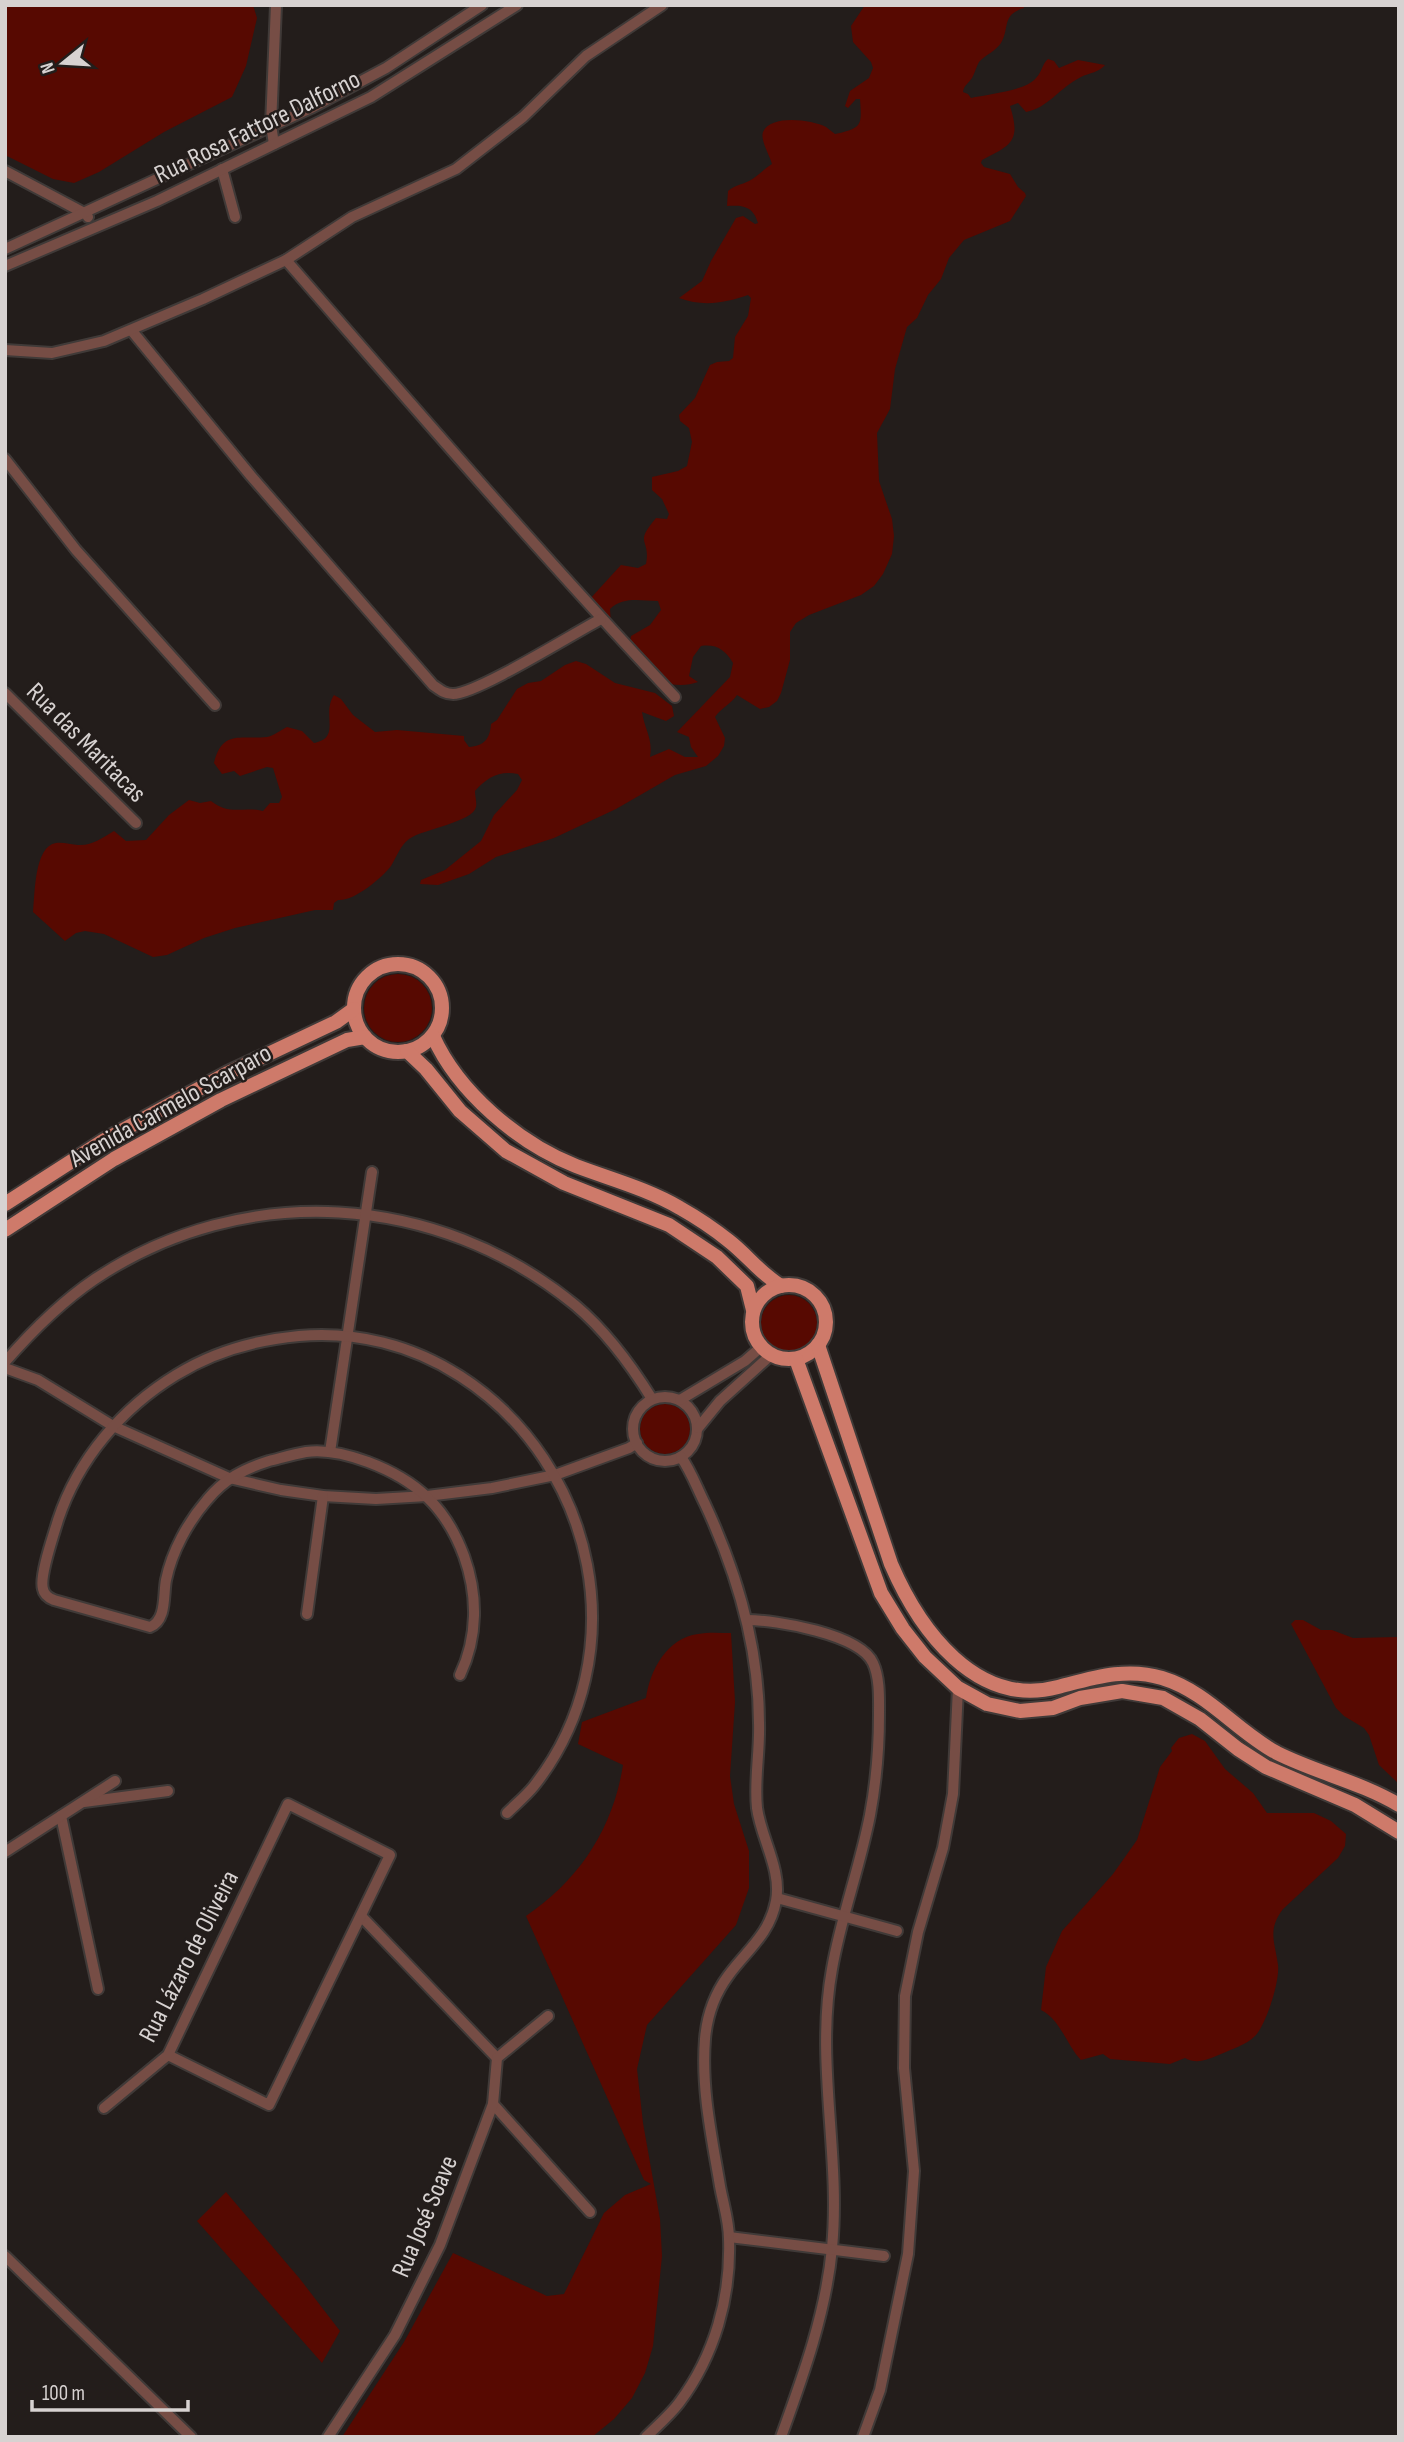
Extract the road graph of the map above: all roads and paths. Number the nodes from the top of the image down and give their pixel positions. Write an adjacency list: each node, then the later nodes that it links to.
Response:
1 (276, 5): 6 (street)
2 (482, 5): 5 (street, Rua Rosa Fattore Dalforno)
3 (517, 5): 7 (street, Rua Rosa Fattore Dalforno)
4 (662, 5): 14 (street)
5 (470, 10): 6 (street, Rua Rosa Fattore Dalforno)
6 (271, 125): 7 (street); 10 (street, Rua Rosa Fattore Dalforno)
7 (274, 144): 8 (street, Rua Rosa Fattore Dalforno)
8 (222, 169): 11 (street); 12 (street, Rua Rosa Fattore Dalforno)
9 (5, 171): 10 (street)
10 (86, 214): 12 (street); 13 (street, Rua Rosa Fattore Dalforno)
11 (235, 217)
12 (94, 228): 15 (street, Rua Rosa Fattore Dalforno)
13 (5, 250)
14 (286, 260): 16 (street); 19 (street)
15 (5, 266)
16 (132, 331): 17 (street); 19 (street)
17 (5, 350)
18 (5, 459): 22 (street)
19 (601, 618): 21 (street)
20 (5, 693): 23 (street, Rua das Maritacas)
21 (675, 696)
22 (215, 705)
23 (136, 823)
24 (354, 1009): 25 (main road); 26 (main road); 29 (main road, Avenida Carmelo Scarparo)
25 (433, 1035): 27 (main road); 32 (main road)
26 (365, 1037): 27 (main road); 31 (main road, Avenida Carmelo Scarparo)
27 (407, 1051): 33 (main road)
28 (372, 1172): 30 (street)
29 (5, 1204)
30 (366, 1215): 34 (street); 38 (street); 40 (street)
31 (5, 1230)
32 (781, 1286): 33 (main road); 35 (main road)
33 (754, 1310): 36 (main road)
34 (348, 1335): 42 (street); 45 (street); 47 (street)
35 (818, 1345): 37 (main road); 58 (main road)
36 (766, 1351): 37 (main road); 41 (street); 43 (street)
37 (796, 1359): 54 (main road)
38 (5, 1362)
39 (5, 1368): 42 (street)
40 (652, 1399): 41 (street); 44 (street)
41 (680, 1400): 43 (street)
42 (113, 1426): 48 (street); 48 (street)
43 (698, 1428): 46 (street)
44 (637, 1443): 46 (street); 47 (street)
45 (330, 1452): 48 (street); 50 (street)
46 (681, 1457): 52 (street)
47 (555, 1475): 50 (street); 59 (street)
48 (229, 1478): 49 (street)
49 (323, 1496): 50 (street); 51 (street)
50 (427, 1496): 53 (street)
51 (307, 1614)
52 (747, 1620): 63 (street); 65 (street)
53 (460, 1675)
54 (958, 1688): 61 (main road); 82 (street)
55 (115, 1781): 57 (street)
56 (168, 1791): 57 (street)
57 (81, 1803): 60 (street)
58 (1399, 1805)
59 (507, 1813)
60 (61, 1816): 62 (street); 67 (street)
61 (1399, 1832)
62 (5, 1852)
63 (777, 1898): 65 (street); 74 (street)
64 (361, 1916): 69 (street); 69 (street, Rua Lázaro de Oliveira); 70 (street)
65 (844, 1916): 66 (street); 75 (street)
66 (897, 1931)
67 (98, 1989)
68 (548, 2015): 70 (street)
69 (168, 2056): 72 (street, Rua Lázaro de Oliveira)
70 (497, 2058): 71 (street, Rua José Soave)
71 (493, 2104): 73 (street); 79 (street, Rua José Soave)
72 (104, 2108)
73 (590, 2211)
74 (729, 2237): 75 (street); 80 (street)
75 (832, 2248): 77 (street); 81 (street)
76 (5, 2256): 78 (street)
77 (884, 2256)
78 (191, 2437)
79 (328, 2437)
80 (646, 2437)
81 (781, 2437)
82 (863, 2437)

